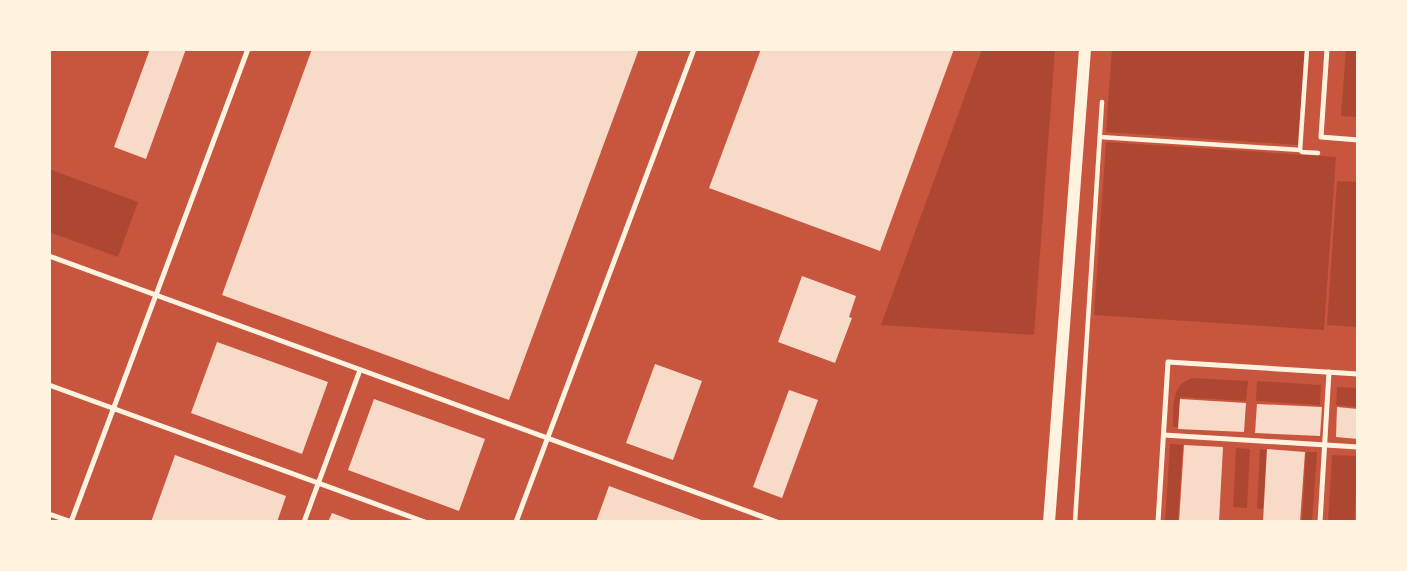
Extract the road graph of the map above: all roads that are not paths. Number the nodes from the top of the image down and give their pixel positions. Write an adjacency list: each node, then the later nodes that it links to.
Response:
1 (248, 49): 7 (lane)
2 (694, 49): 14 (lane)
3 (1085, 49): 24 (street)
4 (1328, 49): 5 (lane)
5 (1358, 139)
6 (49, 256): 7 (lane)
7 (156, 295): 8 (lane); 12 (lane)
8 (360, 370): 14 (lane); 17 (lane)
9 (1329, 372): 10 (lane); 13 (lane); 15 (lane)
10 (1358, 374)
11 (49, 385): 12 (lane)
12 (114, 408): 17 (lane); 19 (lane)
13 (1164, 435): 15 (lane); 25 (lane)
14 (548, 438): 22 (lane); 23 (lane)
15 (1325, 445): 16 (lane); 26 (lane)
16 (1358, 447)
17 (318, 483): 20 (lane); 21 (lane)
18 (49, 514): 19 (lane)
19 (71, 522)
20 (304, 522)
21 (425, 522)
22 (516, 522)
23 (777, 522)
24 (1049, 522)
25 (1158, 522)
26 (1320, 522)

